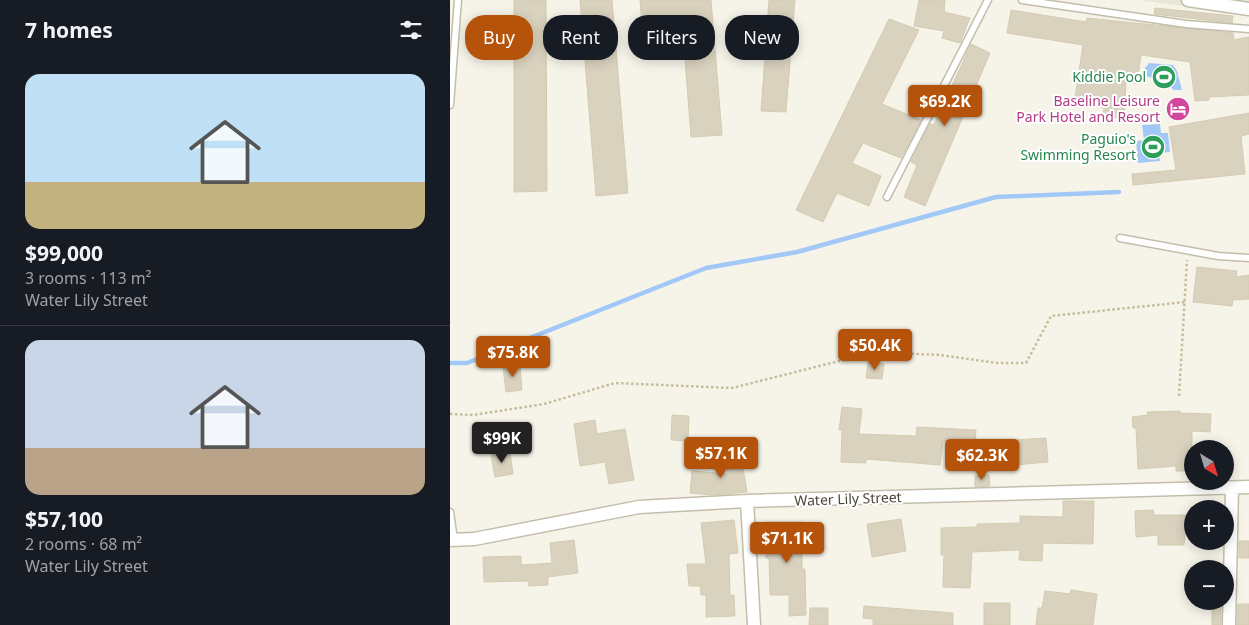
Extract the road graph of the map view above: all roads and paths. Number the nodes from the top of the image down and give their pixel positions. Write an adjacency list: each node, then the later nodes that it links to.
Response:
1 (458, 0): 7 (lane)
2 (988, 0): 8 (lane)
3 (1022, 0): 6 (lane)
4 (1188, 0): 5 (street)
5 (1249, 9)
6 (1249, 30)
7 (450, 105)
8 (887, 197)
9 (1120, 238): 10 (lane)
10 (1187, 251): 11 (lane); 12 (path)
11 (1249, 258)
12 (1185, 302): 13 (path); 14 (path)
13 (1179, 396)
14 (450, 414)
15 (1249, 487): 16 (street, Water Lily Street)
16 (1234, 488)
17 (1184, 489): 19 (street, Water Lily Street)
18 (1232, 490): 23 (street)
19 (747, 501): 21 (street, Water Lily Street); 22 (street)
20 (450, 512): 21 (lane)
21 (452, 540)
22 (754, 625)
23 (1229, 625)

